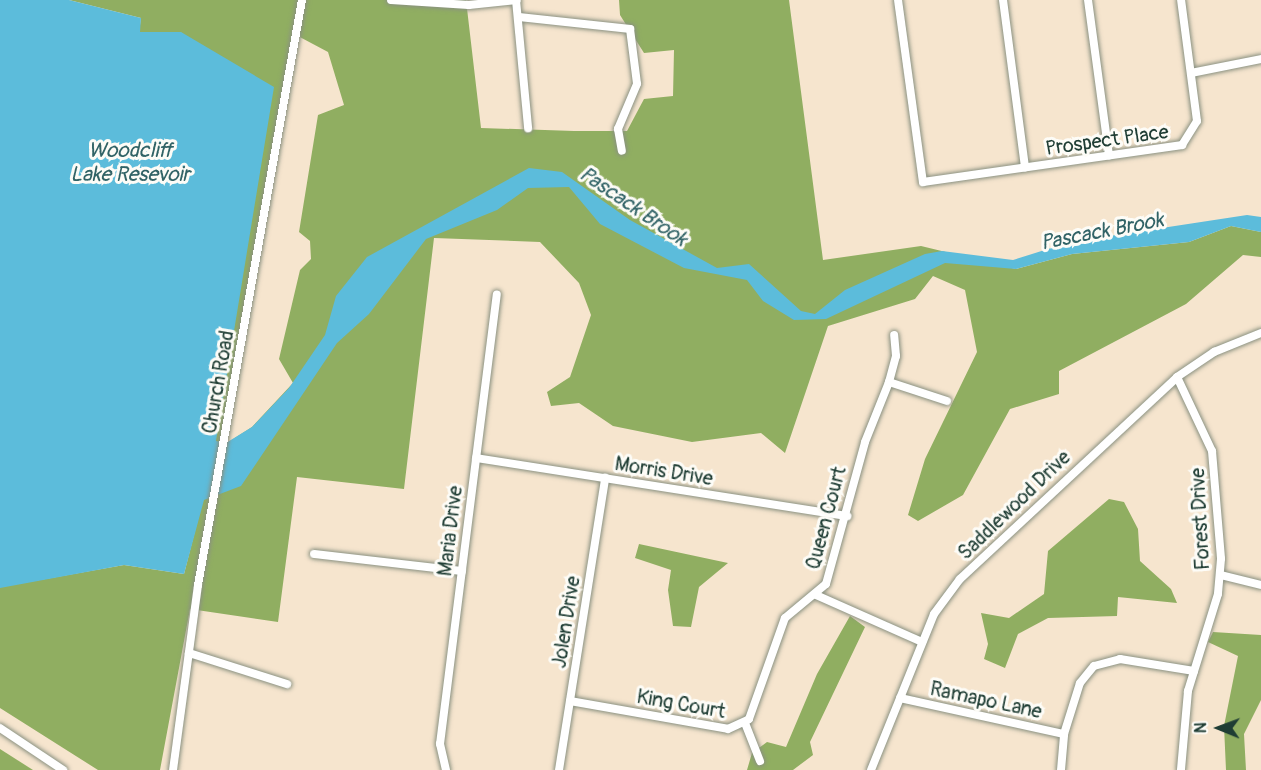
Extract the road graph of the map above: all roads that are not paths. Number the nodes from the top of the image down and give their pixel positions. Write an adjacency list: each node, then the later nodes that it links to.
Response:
1 (302, 0): 30 (street, Church Road)
2 (392, 0): 3 (street)
3 (517, 0): 8 (street)
4 (898, 0): 14 (street, Prospect Place)
5 (1003, 0): 14 (street)
6 (1088, 0): 13 (street)
7 (1180, 0): 10 (street, Prospect Place)
8 (519, 17): 11 (street); 12 (street)
9 (1261, 59): 10 (street)
10 (1191, 73): 13 (street, Prospect Place)
11 (528, 128)
12 (622, 151)
13 (1109, 156): 14 (street, Prospect Place)
14 (1025, 168)
15 (497, 295): 21 (street, Maria Drive)
16 (1261, 333): 18 (street, Saddlewood Drive)
17 (894, 335): 19 (street, Queen Court)
18 (1177, 377): 26 (street, Forest Drive); 29 (street, Saddlewood Drive)
19 (889, 382): 20 (street); 23 (street, Queen Court)
20 (947, 401)
21 (476, 458): 22 (street, Morris Drive); 25 (street, Maria Drive)
22 (605, 478): 23 (street, Morris Drive); 34 (street, Jolen Drive)
23 (848, 516): 28 (street, Queen Court)
24 (314, 554): 25 (street)
25 (462, 571): 41 (street, Maria Drive)
26 (1221, 575): 27 (street); 31 (street, Forest Drive)
27 (1261, 585)
28 (816, 595): 29 (street); 35 (street, Queen Court)
29 (922, 642): 33 (street, Saddlewood Drive)
30 (189, 653): 32 (street); 40 (street, Church Road)
31 (1194, 671): 37 (street); 45 (street, Forest Drive)
32 (287, 684)
33 (900, 698): 37 (street, Ramapo Lane); 43 (street, Saddlewood Drive)
34 (570, 701): 35 (street, King Court); 42 (street, Jolen Drive)
35 (745, 723): 38 (street, King Court)
36 (0, 728): 39 (street)
37 (1064, 734): 44 (street)
38 (760, 761)
39 (63, 770)
40 (173, 770)
41 (446, 770)
42 (559, 770)
43 (871, 770)
44 (1061, 770)
45 (1181, 770)

